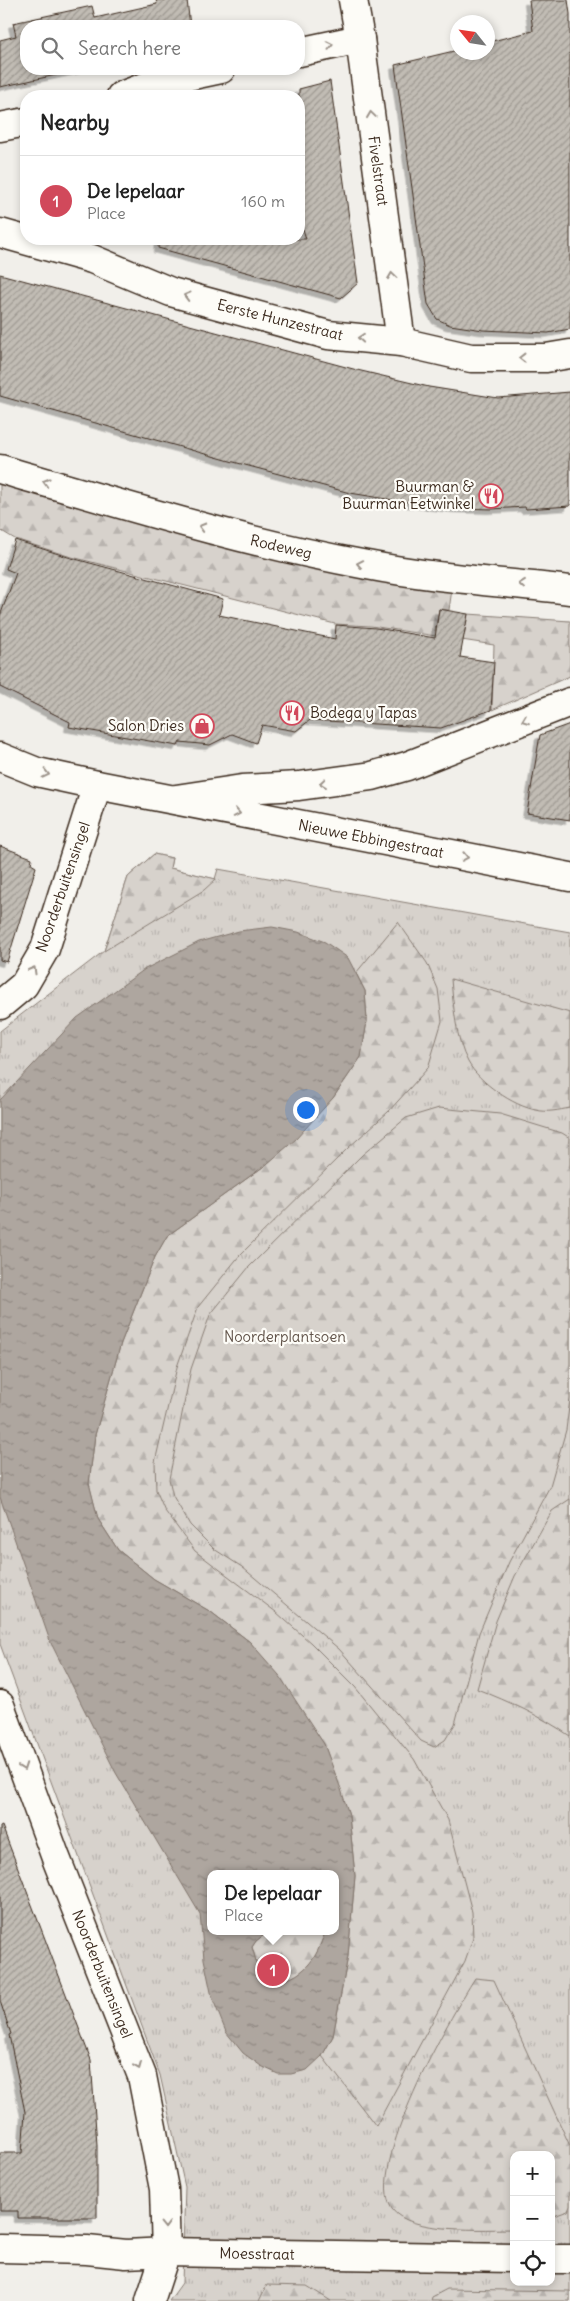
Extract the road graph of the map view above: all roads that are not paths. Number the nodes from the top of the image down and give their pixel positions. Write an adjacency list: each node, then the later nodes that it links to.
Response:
1 (353, 0): 2 (street, Fivelstraat)
2 (360, 39): 3 (street, one-way to 2); 11 (street, Fivelstraat, one-way to 2)
3 (305, 51)
4 (193, 75): 5 (street)
5 (137, 90)
6 (20, 123): 7 (street)
7 (0, 127)
8 (0, 233): 9 (street, Eerste Hunzestraat, one-way to 8)
9 (20, 238)
10 (44, 245): 11 (street, Eerste Hunzestraat, one-way to 10)
11 (401, 342): 12 (street, Eerste Hunzestraat, one-way to 11)
12 (570, 354)
13 (0, 469): 14 (street, Rodeweg, one-way to 13)
14 (570, 590)
15 (570, 702): 18 (street, Nieuwe Ebbingestraat, one-way to 18)
16 (0, 757): 17 (street, Nieuwe Ebbingestraat, one-way to 17)
17 (97, 786): 18 (street, Nieuwe Ebbingestraat); 20 (street, Noorderbuitensingel, one-way to 17)
18 (172, 800): 19 (street, Nieuwe Ebbingestraat, one-way to 19)
19 (570, 877)
20 (0, 1006)
21 (0, 1705): 23 (street, Noorderbuitensingel, one-way to 23)
22 (0, 2248): 23 (street, Moesstraat)
23 (166, 2252): 24 (street, Moesstraat); 27 (street, Noorderbuitensingel)
24 (510, 2258)
25 (555, 2258): 26 (street)
26 (570, 2259)
27 (150, 2301)

